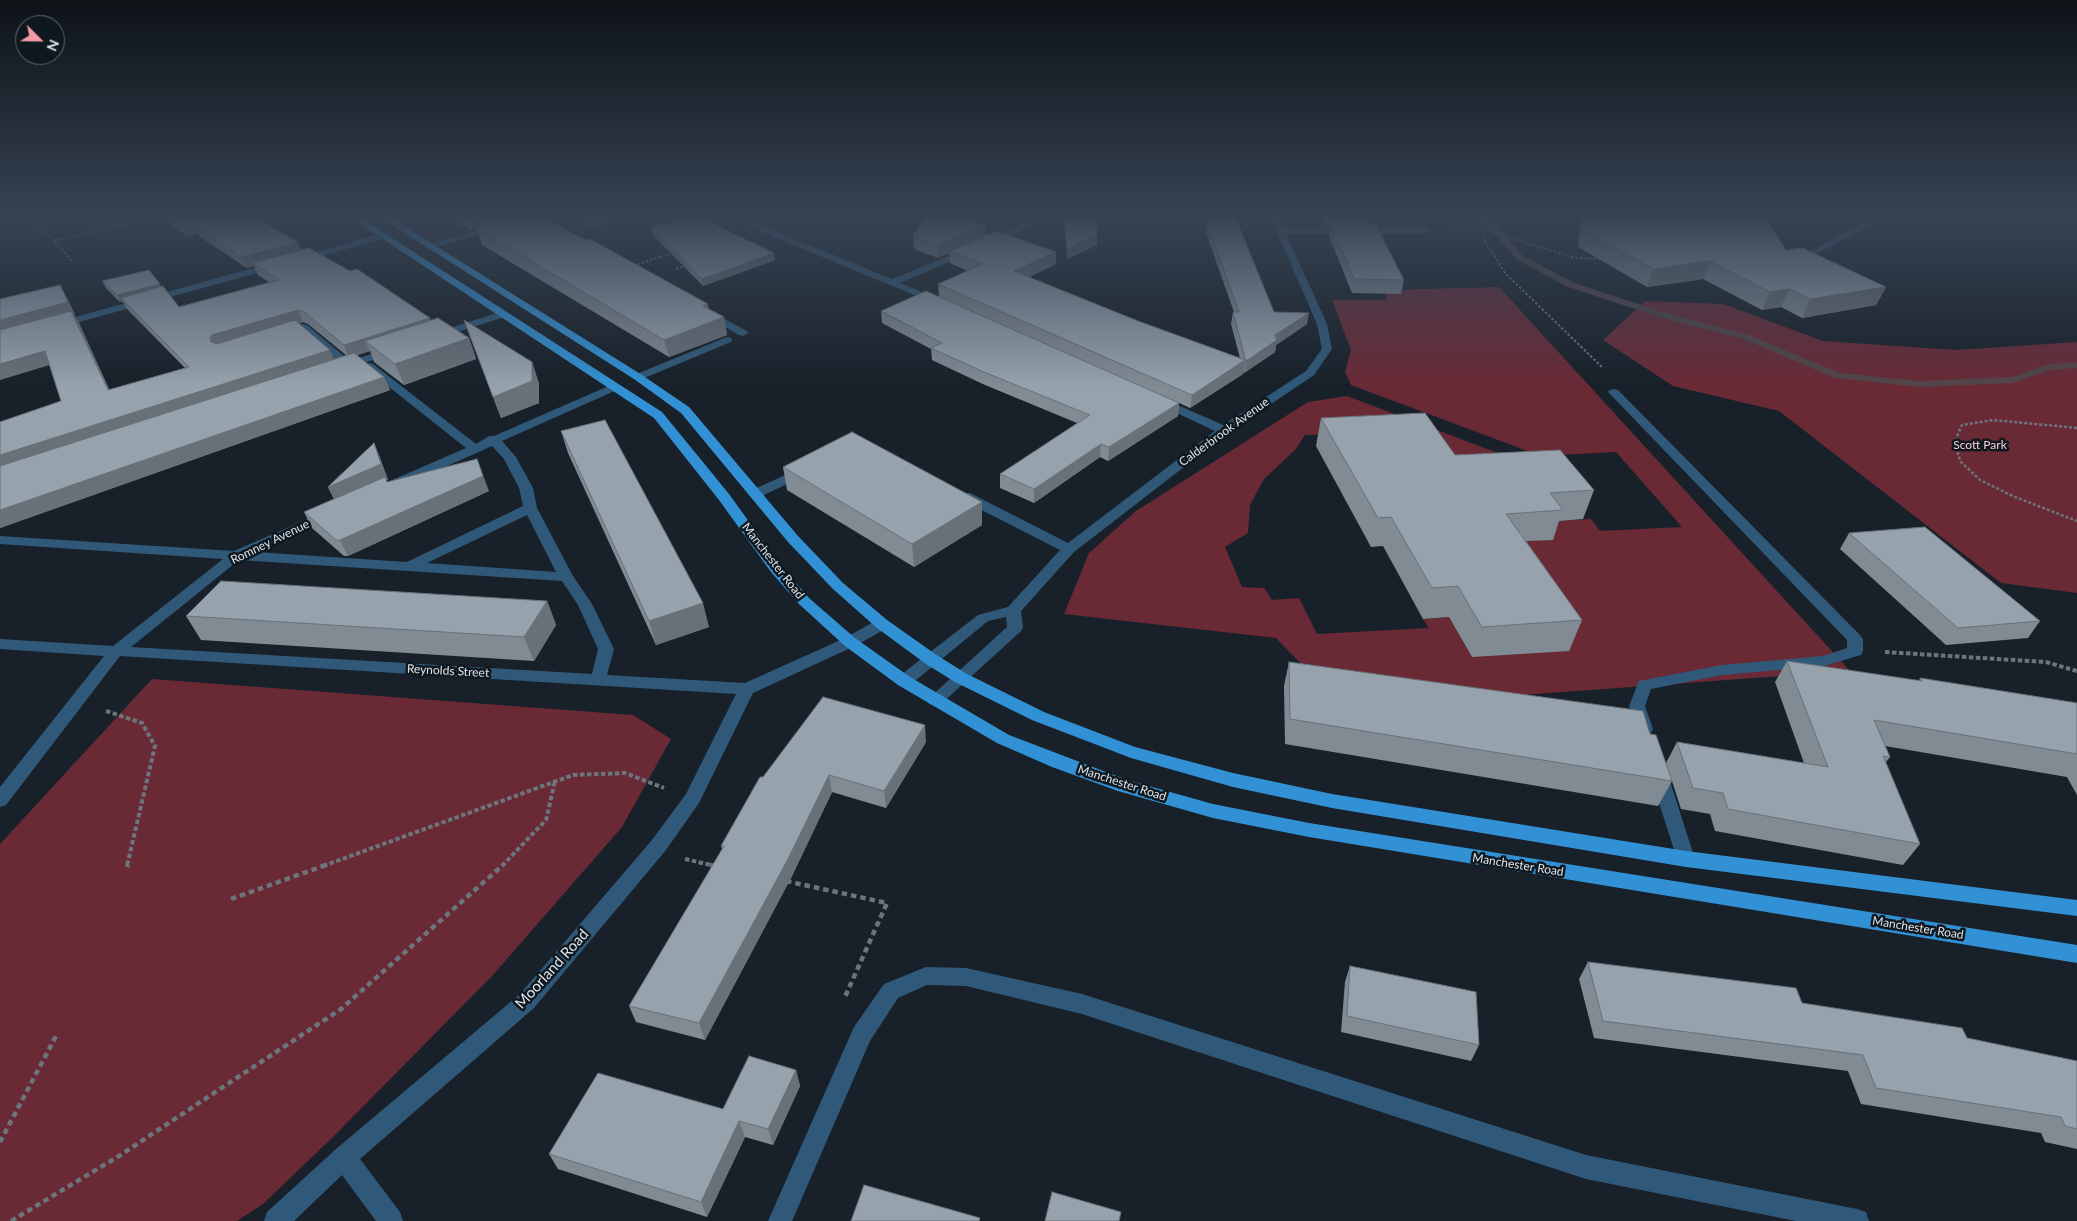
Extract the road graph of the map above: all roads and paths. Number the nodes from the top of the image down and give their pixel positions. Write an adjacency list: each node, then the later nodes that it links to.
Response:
1 (247, 273): 13 (street)
2 (439, 273): 12 (main road, Manchester Road)
3 (472, 273): 9 (main road)
4 (870, 273): 8 (street)
5 (915, 273): 8 (street)
6 (1300, 273): 27 (street, Calderbrook Avenue)
7 (1505, 273): 24 (path)
8 (893, 282): 10 (street)
9 (526, 306): 12 (main road); 22 (main road)
10 (947, 306)
11 (702, 310): 15 (street)
12 (503, 314): 16 (street); 23 (main road, Manchester Road)
13 (48, 327)
14 (285, 332): 20 (street)
15 (743, 333)
16 (428, 339)
17 (728, 340): 22 (street)
18 (400, 348): 19 (street)
19 (362, 360): 20 (street); 29 (street)
20 (348, 364): 21 (street)
21 (329, 371)
22 (638, 376): 23 (main road); 33 (main road)
23 (615, 387): 28 (street); 44 (main road, Manchester Road)
24 (1614, 392): 47 (street)
25 (1152, 398): 27 (street)
26 (2077, 428): 36 (path)
27 (1224, 430): 38 (street, Calderbrook Avenue)
28 (493, 439): 29 (street); 35 (street)
29 (474, 448): 31 (street)
30 (816, 465): 33 (street)
31 (386, 488)
32 (956, 492): 38 (street)
33 (755, 494): 43 (main road)
34 (341, 508): 39 (street, Romney Avenue)
35 (530, 508): 40 (street); 41 (street)
36 (2077, 521)
37 (0, 540): 39 (street)
38 (1069, 549): 42 (street, Calderbrook Avenue)
39 (235, 556): 40 (street); 46 (street, Romney Avenue)
40 (411, 566): 41 (street)
41 (566, 577): 51 (street)
42 (1013, 610): 48 (street); 50 (street)
43 (882, 624): 44 (street, Reynolds Street); 48 (main road)
44 (850, 642): 52 (main road, Manchester Road); 53 (street, Reynolds Street)
45 (0, 644): 46 (street, Reynolds Street)
46 (116, 651): 51 (street, Reynolds Street); 55 (street, Romney Avenue)
47 (1855, 651): 49 (path); 56 (street)
48 (932, 660): 50 (main road); 52 (street)
49 (2077, 671)
50 (961, 678): 54 (street); 62 (main road)
51 (598, 680): 53 (street, Reynolds Street)
52 (904, 681): 54 (main road, Manchester Road)
53 (747, 689): 59 (street, Moorland Road)
54 (935, 700): 68 (main road, Manchester Road)
55 (77, 701): 60 (street, Romney Avenue); 63 (path)
56 (1649, 742)
57 (1655, 760): 62 (street)
58 (555, 781): 59 (path); 66 (path); 73 (path)
59 (693, 798): 61 (street, Moorland Road)
60 (0, 800)
61 (653, 852): 64 (path); 72 (street, Moorland Road)
62 (1686, 859): 67 (main road)
63 (127, 867)
64 (721, 867)
65 (780, 880): 69 (path)
66 (231, 899)
67 (2077, 908)
68 (2077, 954)
69 (842, 1003)
70 (56, 1036): 71 (path)
71 (0, 1142)
72 (344, 1157): 74 (street, Moorland Road); 75 (street)
73 (11, 1221)
74 (276, 1221)
75 (391, 1221)
76 (780, 1221): 77 (street)
77 (1856, 1221)

